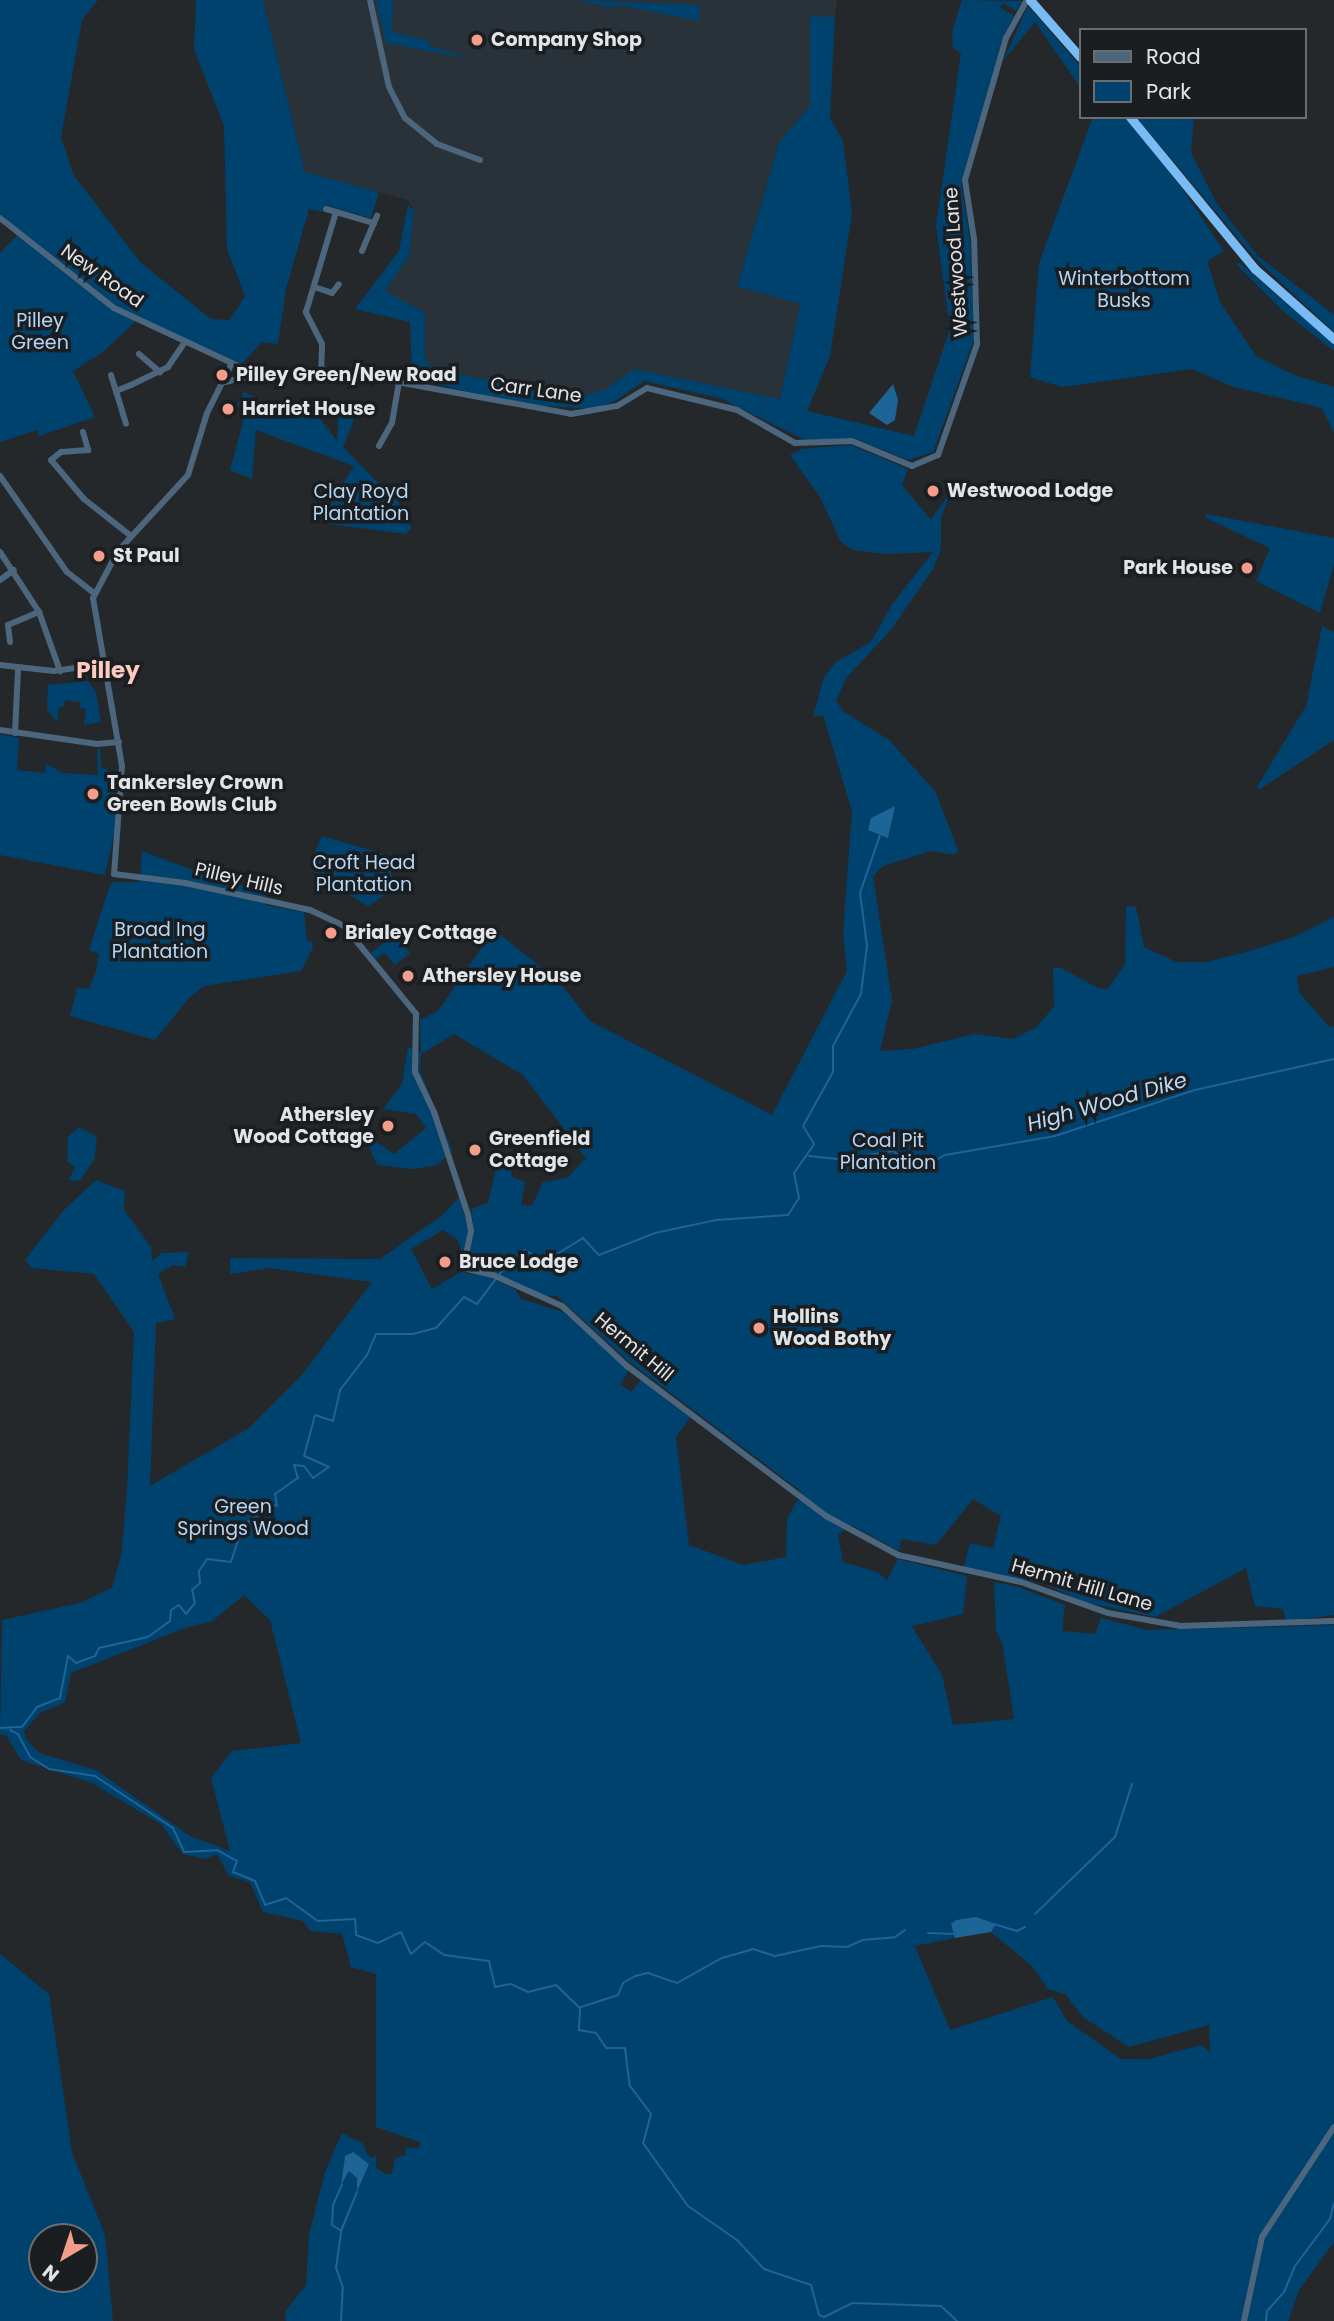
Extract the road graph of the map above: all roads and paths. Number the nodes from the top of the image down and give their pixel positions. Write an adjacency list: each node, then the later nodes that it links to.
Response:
1 (370, 0): 5 (street)
2 (1029, 0): 3 (highway); 28 (street, Westwood Lane)
3 (1078, 55)
4 (1132, 119): 12 (highway)
5 (480, 160)
6 (326, 209): 7 (street)
7 (336, 212): 9 (street); 11 (street)
8 (0, 218): 13 (street, New Road)
9 (362, 251)
10 (339, 284): 11 (street)
11 (314, 287): 19 (street)
12 (1334, 339)
13 (184, 343): 15 (street, New Road); 16 (street)
14 (139, 354): 16 (street)
15 (231, 365): 17 (street, Carr Lane); 20 (street)
16 (160, 372): 22 (street)
17 (261, 373): 19 (street, Carr Lane); 20 (street, Carr Lane)
18 (111, 375): 22 (street)
19 (321, 375): 21 (street, Carr Lane)
20 (225, 382): 30 (street)
21 (399, 382): 25 (street); 28 (street, Carr Lane)
22 (116, 391): 23 (street)
23 (126, 424)
24 (83, 432): 26 (street)
25 (380, 446)
26 (88, 450): 27 (street); 30 (street)
27 (91, 457)
28 (912, 466)
29 (0, 475): 34 (street)
30 (131, 536): 34 (street)
31 (0, 552): 32 (street)
32 (14, 570): 33 (street); 35 (street)
33 (0, 580)
34 (94, 593): 37 (street)
35 (39, 612): 36 (street); 40 (street)
36 (7, 637)
37 (104, 664): 40 (street); 43 (street)
38 (0, 665): 39 (street)
39 (19, 669): 40 (street); 42 (street)
40 (60, 671)
41 (0, 730): 42 (street)
42 (15, 733): 43 (street)
43 (119, 742): 44 (street, Pilley Hills)
44 (419, 1037): 45 (street, Hermit Hill)
45 (990, 1575): 46 (street, Hermit Hill Lane)
46 (1334, 1621)
47 (1334, 2127): 48 (street)
48 (1244, 2321)

